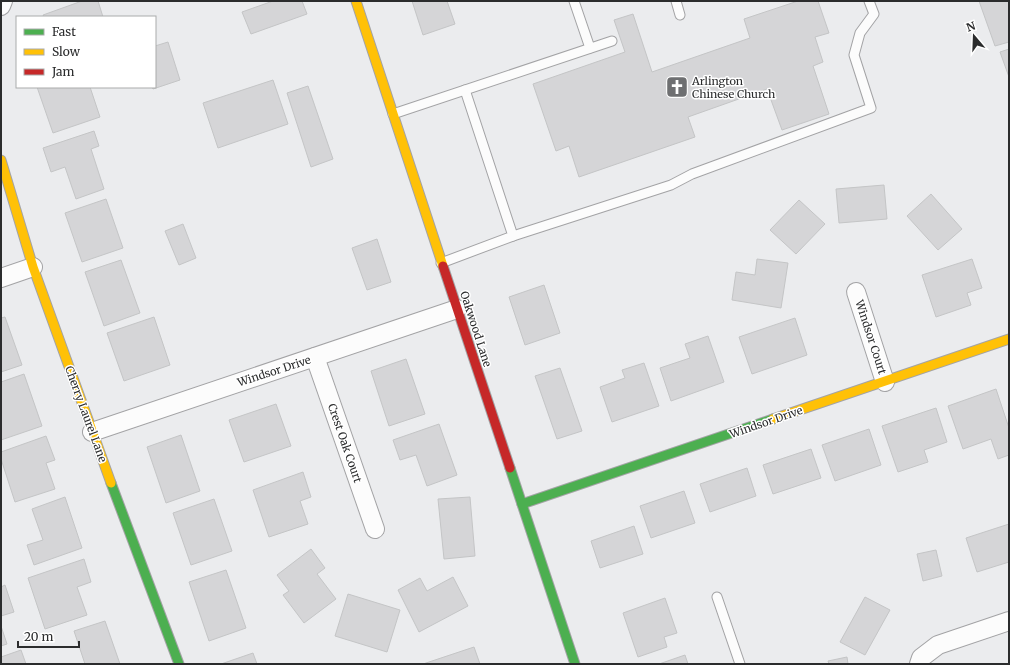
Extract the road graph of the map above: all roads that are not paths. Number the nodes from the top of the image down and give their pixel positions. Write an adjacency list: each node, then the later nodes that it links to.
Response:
1 (3, 1): 6 (street)
2 (356, 1): 11 (street, Oakwood Lane)
3 (574, 1): 9 (lane)
4 (676, 1): 7 (lane)
5 (869, 1): 13 (lane)
6 (1, 6)
7 (680, 15)
8 (612, 41): 9 (lane)
9 (590, 48): 10 (lane)
10 (465, 90): 11 (lane); 13 (lane)
11 (392, 114): 14 (street, Oakwood Lane)
12 (1, 160): 15 (street, Cherry Laurel Lane)
13 (513, 236): 14 (lane)
14 (441, 263): 18 (street, Oakwood Lane)
15 (33, 267): 16 (street); 22 (street, Cherry Laurel Lane)
16 (1, 278)
17 (856, 292): 21 (street, Windsor Court)
18 (457, 309): 20 (street, Windsor Drive); 23 (street, Oakwood Lane)
19 (1009, 339): 21 (street, Windsor Drive)
20 (315, 358): 22 (street, Windsor Drive); 24 (street, Crest Oak Court)
21 (885, 382): 23 (street, Windsor Drive)
22 (92, 432): 28 (street, Cherry Laurel Lane)
23 (522, 504): 29 (street, Oakwood Lane)
24 (375, 529)
25 (716, 597): 30 (lane)
26 (1009, 621): 27 (street)
27 (920, 661)
28 (179, 664)
29 (575, 664)
30 (740, 664)

